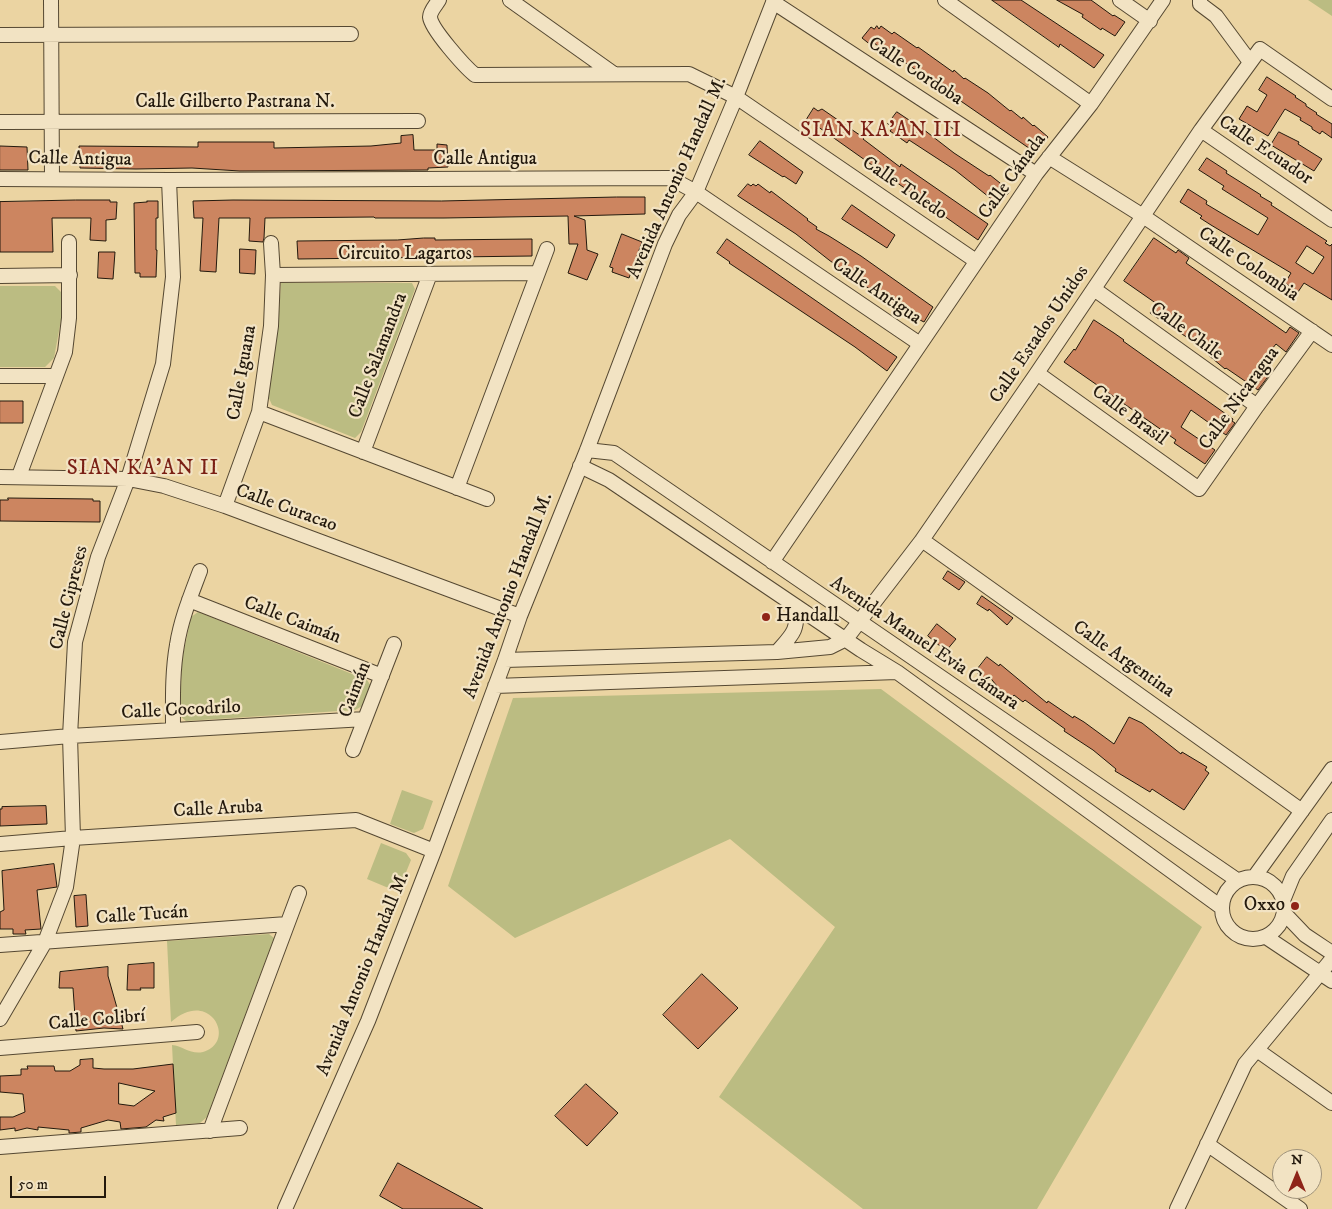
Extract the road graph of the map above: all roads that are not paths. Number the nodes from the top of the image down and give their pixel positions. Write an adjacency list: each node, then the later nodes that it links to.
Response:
1 (51, 0): 10 (street)
2 (439, 0): 14 (street, Calle Toledo)
3 (510, 0): 14 (street)
4 (945, 0): 17 (street)
5 (1120, 0): 9 (street)
6 (1163, 0): 9 (street, Calle Cánada)
7 (1200, 0): 13 (street)
8 (773, 1): 15 (street, Avenida Antonio Handall M.); 23 (street, Calle Cordoba)
9 (1150, 21): 17 (street, Calle Cánada)
10 (52, 34): 11 (street); 12 (street); 20 (street)
11 (351, 34)
12 (0, 35)
13 (1250, 62): 16 (street, Calle Estados Unidos); 21 (street, Calle Estados Unidos)
14 (614, 74): 15 (street, Calle Toledo)
15 (736, 97): 27 (street, Avenida Antonio Handall M.); 33 (street, Calle Toledo)
16 (1332, 99)
17 (1091, 104): 22 (street, Calle Cánada)
18 (418, 121): 20 (street, Calle Gilberto Pastrana N.)
19 (0, 122): 20 (street, Calle Gilberto Pastrana N.)
20 (52, 122): 24 (street)
21 (1201, 130): 28 (street, Calle Estados Unidos); 29 (street, Calle Ecuador)
22 (1049, 157): 23 (street, Calle Cánada); 28 (street, Calle Colombia)
23 (1036, 174): 33 (street, Calle Cánada)
24 (52, 178): 25 (street, Calle Antigua); 26 (street, Calle Antigua)
25 (0, 179)
26 (169, 180): 27 (street, Calle Antigua); 53 (street, Calle Cipreses)
27 (696, 192): 41 (street, Calle Antigua); 48 (street, Avenida Antonio Handall M.)
28 (1144, 216): 39 (street, Calle Estados Unidos); 40 (street, Calle Colombia)
29 (1332, 220)
30 (69, 242): 38 (street)
31 (271, 243): 36 (street, Calle Iguana)
32 (547, 249): 34 (street)
33 (976, 261): 41 (street, Calle Cánada)
34 (538, 273): 35 (street, Circuito Lagartos); 54 (street)
35 (430, 274): 36 (street, Circuito Lagartos); 49 (street, Calle Salamandra)
36 (273, 275): 47 (street, Calle Iguana)
37 (0, 276): 38 (street)
38 (70, 276): 45 (street)
39 (1094, 289): 43 (street, Calle Estados Unidos); 46 (street, Calle Chile)
40 (1312, 332): 42 (street, Calle Colombia); 46 (street, Calle Nicaragua)
41 (920, 344): 59 (street, Calle Cánada)
42 (1332, 345)
43 (1038, 373): 55 (street, Calle Brasil); 58 (street, Calle Estados Unidos)
44 (0, 376): 45 (street)
45 (56, 376): 51 (street)
46 (1257, 406): 55 (street, Calle Nicaragua)
47 (259, 412): 49 (street); 57 (street, Calle Iguana)
48 (587, 450): 50 (street, Avenida Antonio Handall M.); 59 (street, Avenida Manuel Evia Cámara)
49 (363, 452): 54 (street)
50 (580, 466): 62 (street, Avenida Manuel Evia Cámara); 63 (street, Avenida Antonio Handall M.)
51 (19, 476): 52 (street, Calle Curacao); 53 (street, Calle Curacao)
52 (0, 477)
53 (128, 479): 57 (street, Calle Curacao); 74 (street, Calle Cipreses)
54 (457, 488): 56 (street)
55 (1199, 489)
56 (488, 500)
57 (225, 506): 63 (street, Calle Curacao)
58 (922, 540): 64 (street, Calle Estados Unidos); 78 (street, Calle Argentina)
59 (772, 562): 64 (street, Avenida Manuel Evia Cámara)
60 (200, 571): 61 (street)
61 (189, 600): 70 (street, Calle Caimán); 73 (street)
62 (796, 606): 65 (street, Avenida Manuel Evia Cámara); 67 (street)
63 (520, 616): 68 (street, Avenida Antonio Handall M.)
64 (859, 622): 65 (street, Calle Estados Unidos); 84 (street, Avenida Manuel Evia Cámara)
65 (846, 639): 67 (street, Avenida Manuel Evia Cámara); 69 (street, Avenida Manuel Evia Cámara)
66 (394, 644): 70 (street, Caimán)
67 (777, 652): 68 (street, Avenida Manuel Evia Cámara)
68 (505, 660): 71 (street, Avenida Antonio Handall M.)
69 (897, 672): 71 (street, Avenida Manuel Evia Cámara); 87 (street, Avenida Manuel Evia Cámara)
70 (382, 676): 72 (street, Caimán)
71 (495, 686): 82 (street, Avenida Antonio Handall M.)
72 (365, 719): 73 (street, Calle Cocodrilo); 76 (street, Caimán)
73 (173, 730): 74 (street, Calle Cocodrilo)
74 (70, 736): 75 (street, Calle Cocodrilo); 80 (street, Calle Cipreses)
75 (0, 742)
76 (353, 750)
77 (1332, 769): 78 (street)
78 (1302, 811): 83 (street)
79 (1330, 825): 86 (street)
80 (73, 838): 81 (street, Calle Aruba); 82 (street, Calle Aruba); 91 (street, Calle Cipreses)
81 (0, 844)
82 (434, 851): 106 (street, Avenida Antonio Handall M.)
83 (1255, 876): 84 (street); 86 (street)
84 (1237, 880): 87 (street)
85 (299, 893): 89 (street)
86 (1284, 898): 88 (street)
87 (1222, 907): 90 (street)
88 (1285, 914): 90 (street); 93 (street)
89 (287, 924): 91 (street, Calle Tucán); 103 (street)
90 (1266, 937): 95 (street)
91 (45, 942): 92 (street, Calle Tucán); 97 (street, Calle Cipreses)
92 (0, 945)
93 (1332, 953)
94 (1332, 959): 95 (street)
95 (1320, 972): 96 (street); 100 (street)
96 (1332, 981)
97 (0, 1019)
98 (197, 1032): 99 (street, Calle Colibrí)
99 (0, 1048)
100 (1257, 1050): 101 (street); 104 (street)
101 (1332, 1103)
102 (240, 1128): 103 (street)
103 (210, 1131): 105 (street)
104 (1208, 1144): 107 (street); 108 (street)
105 (0, 1147)
106 (285, 1209)
107 (1177, 1209)
108 (1300, 1209)

